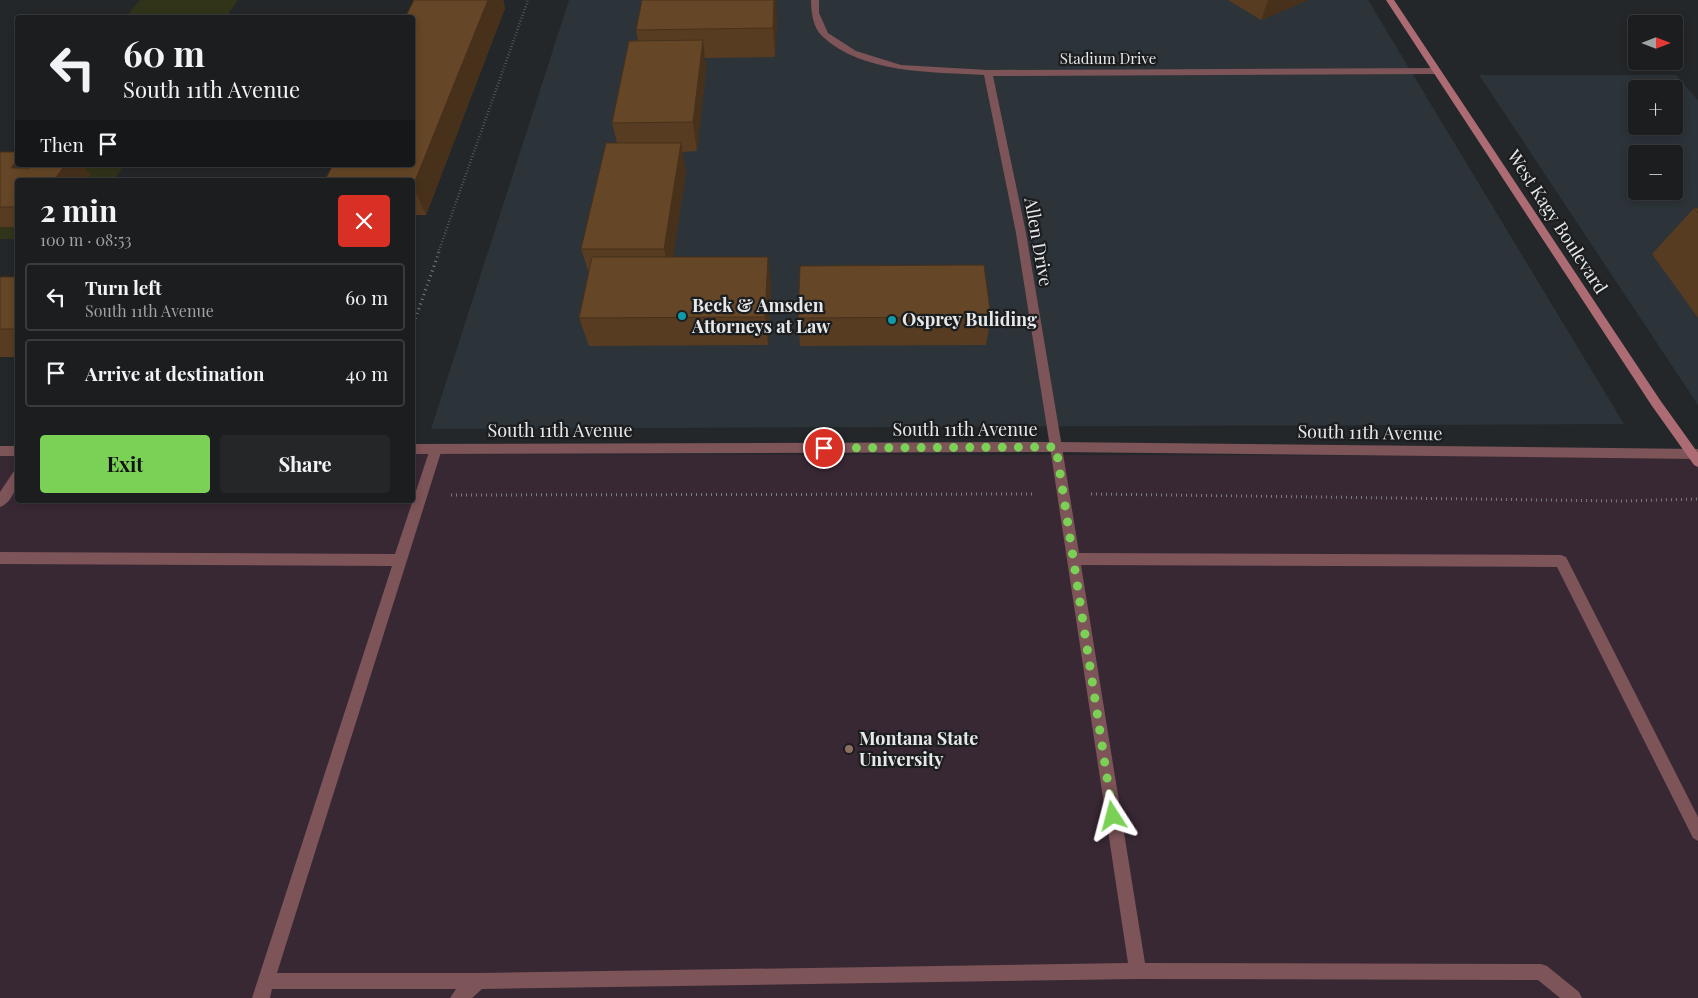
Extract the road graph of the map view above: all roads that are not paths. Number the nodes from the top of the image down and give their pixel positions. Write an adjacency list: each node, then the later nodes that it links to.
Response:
1 (815, 0): 4 (street, Stadium Drive)
2 (1390, 0): 3 (main road, West Kagy Boulevard)
3 (1436, 71): 4 (street, Stadium Drive); 10 (main road, West Kagy Boulevard)
4 (988, 73): 5 (street, Allen Drive)
5 (1056, 447): 7 (street, South 11th Avenue); 10 (street, South 11th Avenue); 14 (street, Allen Drive)
6 (415, 449): 7 (street, South 11th Avenue)
7 (436, 449): 15 (street)
8 (0, 451): 9 (street)
9 (15, 451)
10 (1696, 457)
11 (15, 480): 12 (street)
12 (0, 502)
13 (0, 558): 15 (street)
14 (1073, 559): 16 (street); 17 (street, Allen Drive)
15 (400, 560): 18 (street)
16 (1698, 834)
17 (1138, 971): 19 (street); 22 (street)
18 (266, 981): 19 (street); 20 (street)
19 (479, 981): 21 (street)
20 (261, 998)
21 (459, 998)
22 (1573, 998)

